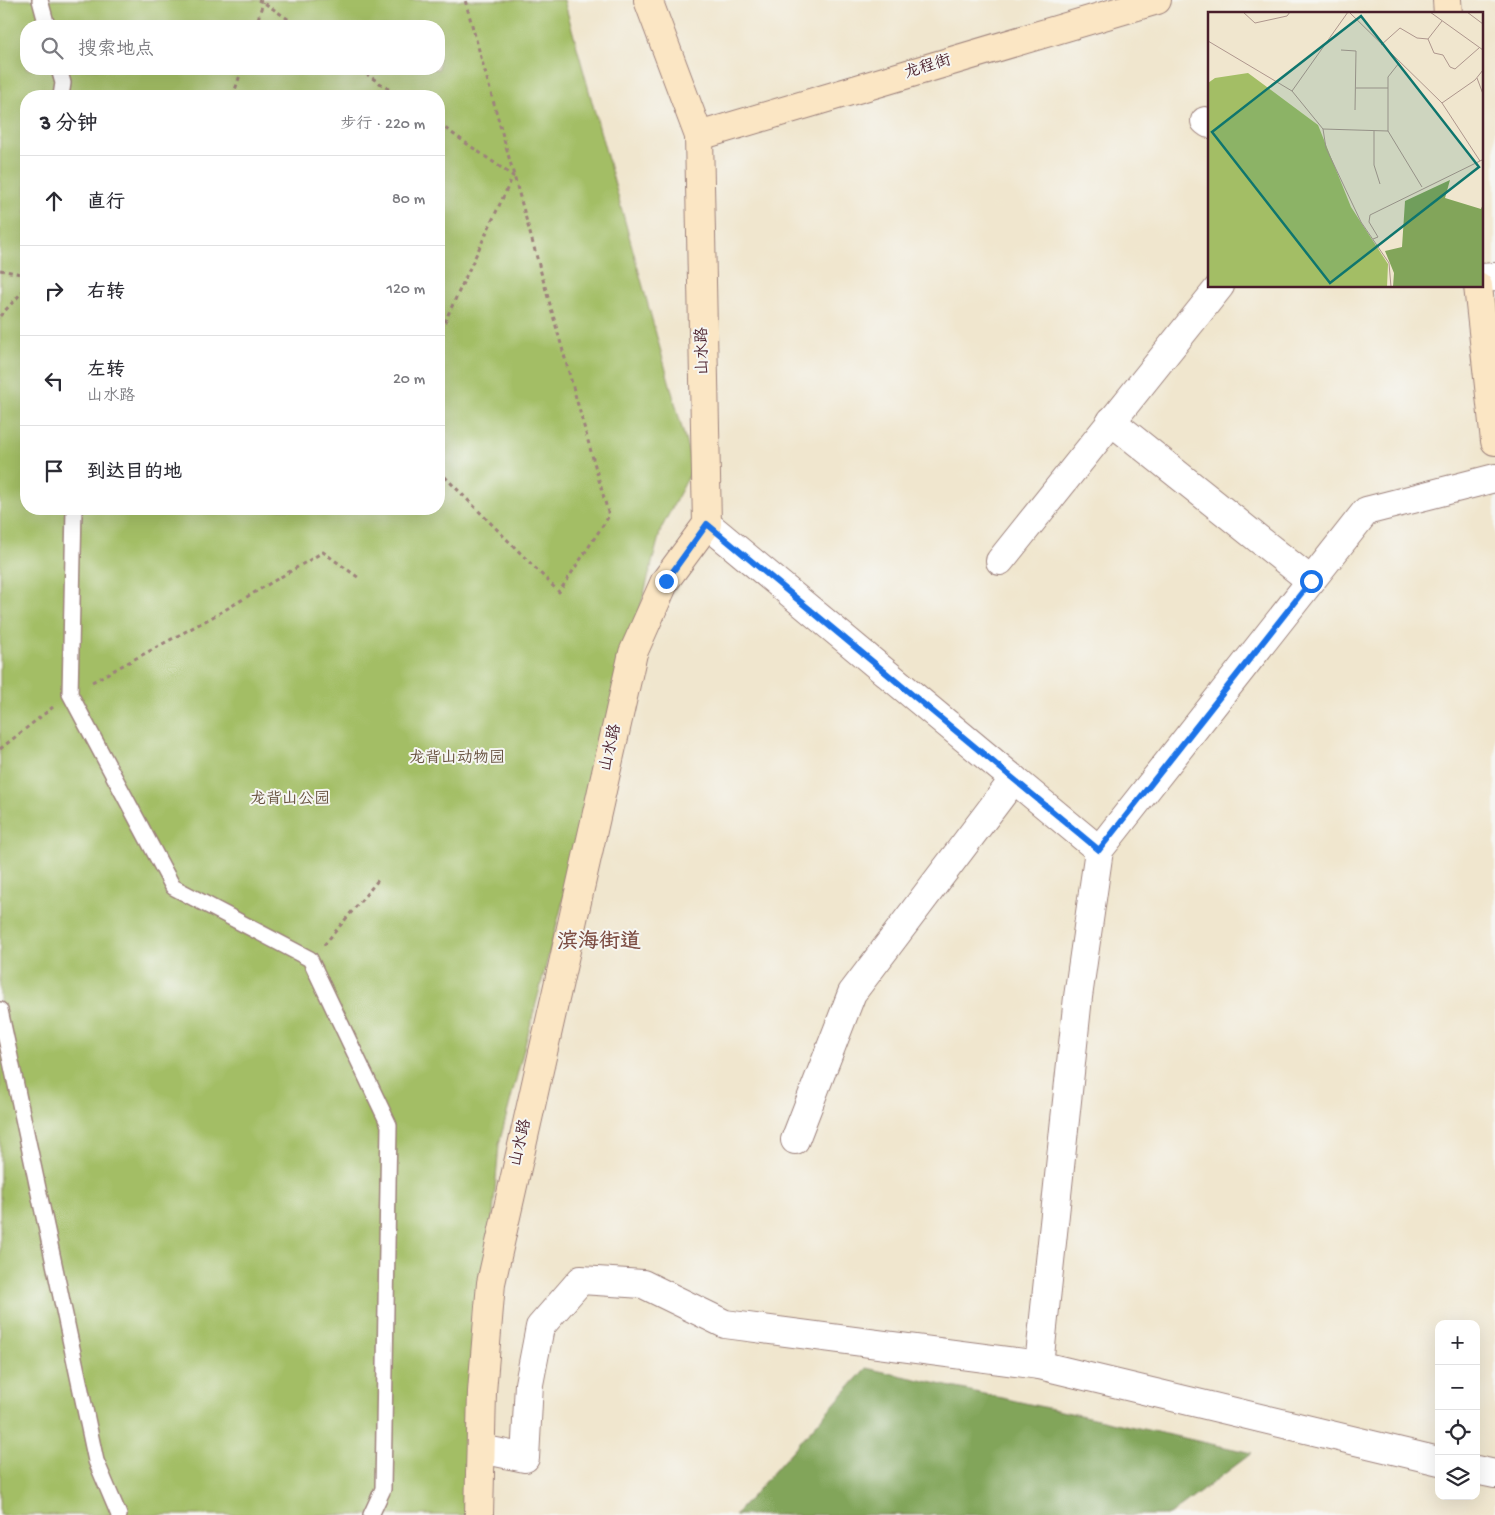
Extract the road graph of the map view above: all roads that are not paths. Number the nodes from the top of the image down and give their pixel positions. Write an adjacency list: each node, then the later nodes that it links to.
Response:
1 (40, 0): 4 (lane)
2 (648, 0): 7 (street, 山水路)
3 (1157, 0): 7 (street, 龙程街)
4 (45, 20)
5 (61, 75): 6 (lane)
6 (62, 90)
7 (699, 136): 16 (street, 山水路)
8 (1495, 277): 9 (street)
9 (1482, 278)
10 (1218, 288): 12 (street)
11 (1478, 288): 13 (street)
12 (1111, 421): 17 (street); 18 (street)
13 (1495, 441)
14 (1495, 478): 18 (street)
15 (74, 515): 29 (lane)
16 (707, 524): 19 (street); 24 (street, 山水路)
17 (1000, 561)
18 (1311, 581): 20 (street)
19 (1014, 779): 20 (street); 22 (street)
20 (1099, 850): 23 (street)
21 (0, 1010): 28 (lane)
22 (796, 1140)
23 (1039, 1365): 24 (street); 25 (street)
24 (481, 1449): 30 (street, 山水路)
25 (1435, 1460)
26 (1480, 1471): 27 (street)
27 (1495, 1474)
28 (119, 1515)
29 (371, 1515)
30 (479, 1515)

